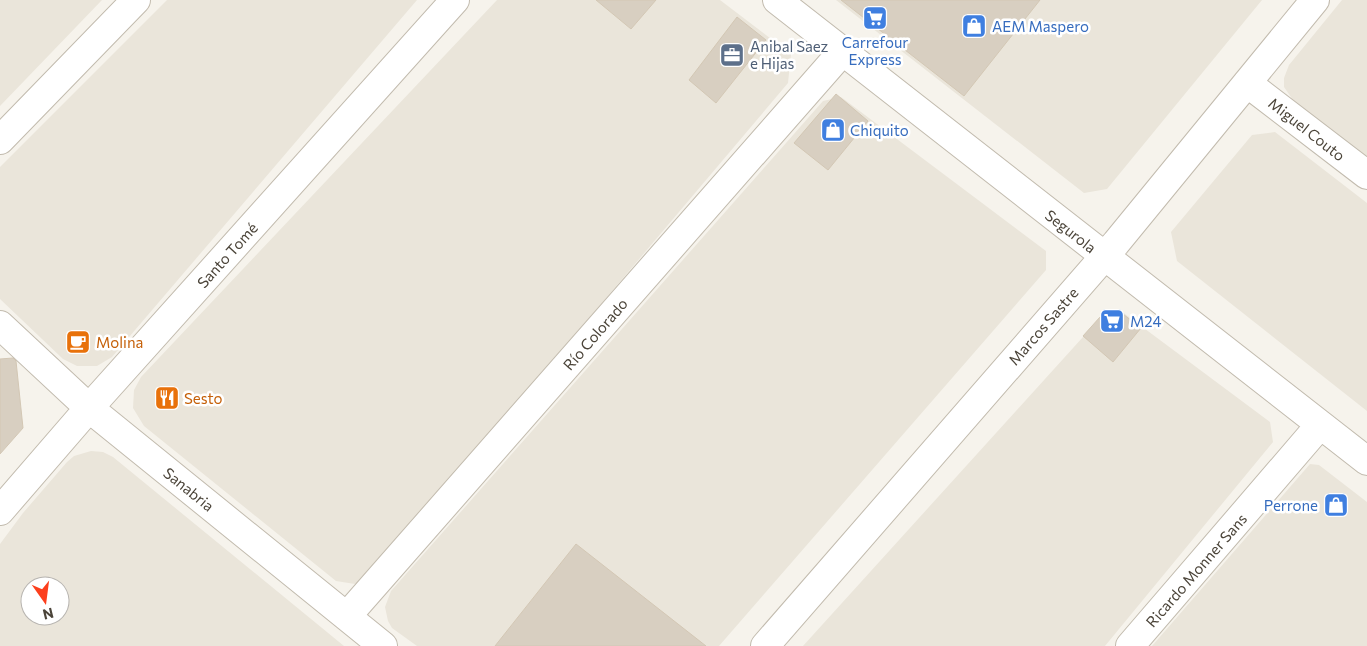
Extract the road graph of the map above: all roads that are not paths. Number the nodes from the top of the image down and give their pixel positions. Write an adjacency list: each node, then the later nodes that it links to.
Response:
1 (136, 0): 7 (street)
2 (455, 0): 11 (street, Santo Tomé)
3 (776, 0): 5 (street, Segurola)
4 (1315, 0): 6 (street, Marcos Sastre)
5 (842, 52): 9 (street, Segurola); 15 (street, Río Colorado)
6 (1247, 83): 8 (street, Miguel Couto); 9 (street, Marcos Sastre)
7 (0, 140)
8 (1367, 175)
9 (1104, 257): 12 (street, Segurola); 17 (street, Marcos Sastre)
10 (0, 325): 11 (street, Sanabria)
11 (89, 408): 14 (street, Santo Tomé); 15 (street, Sanabria)
12 (1320, 425): 13 (street, Segurola); 18 (street, Ricardo Monner Sans)
13 (1367, 461)
14 (0, 511)
15 (346, 616): 16 (street, Sanabria)
16 (383, 646)
17 (765, 646)
18 (1130, 646)

